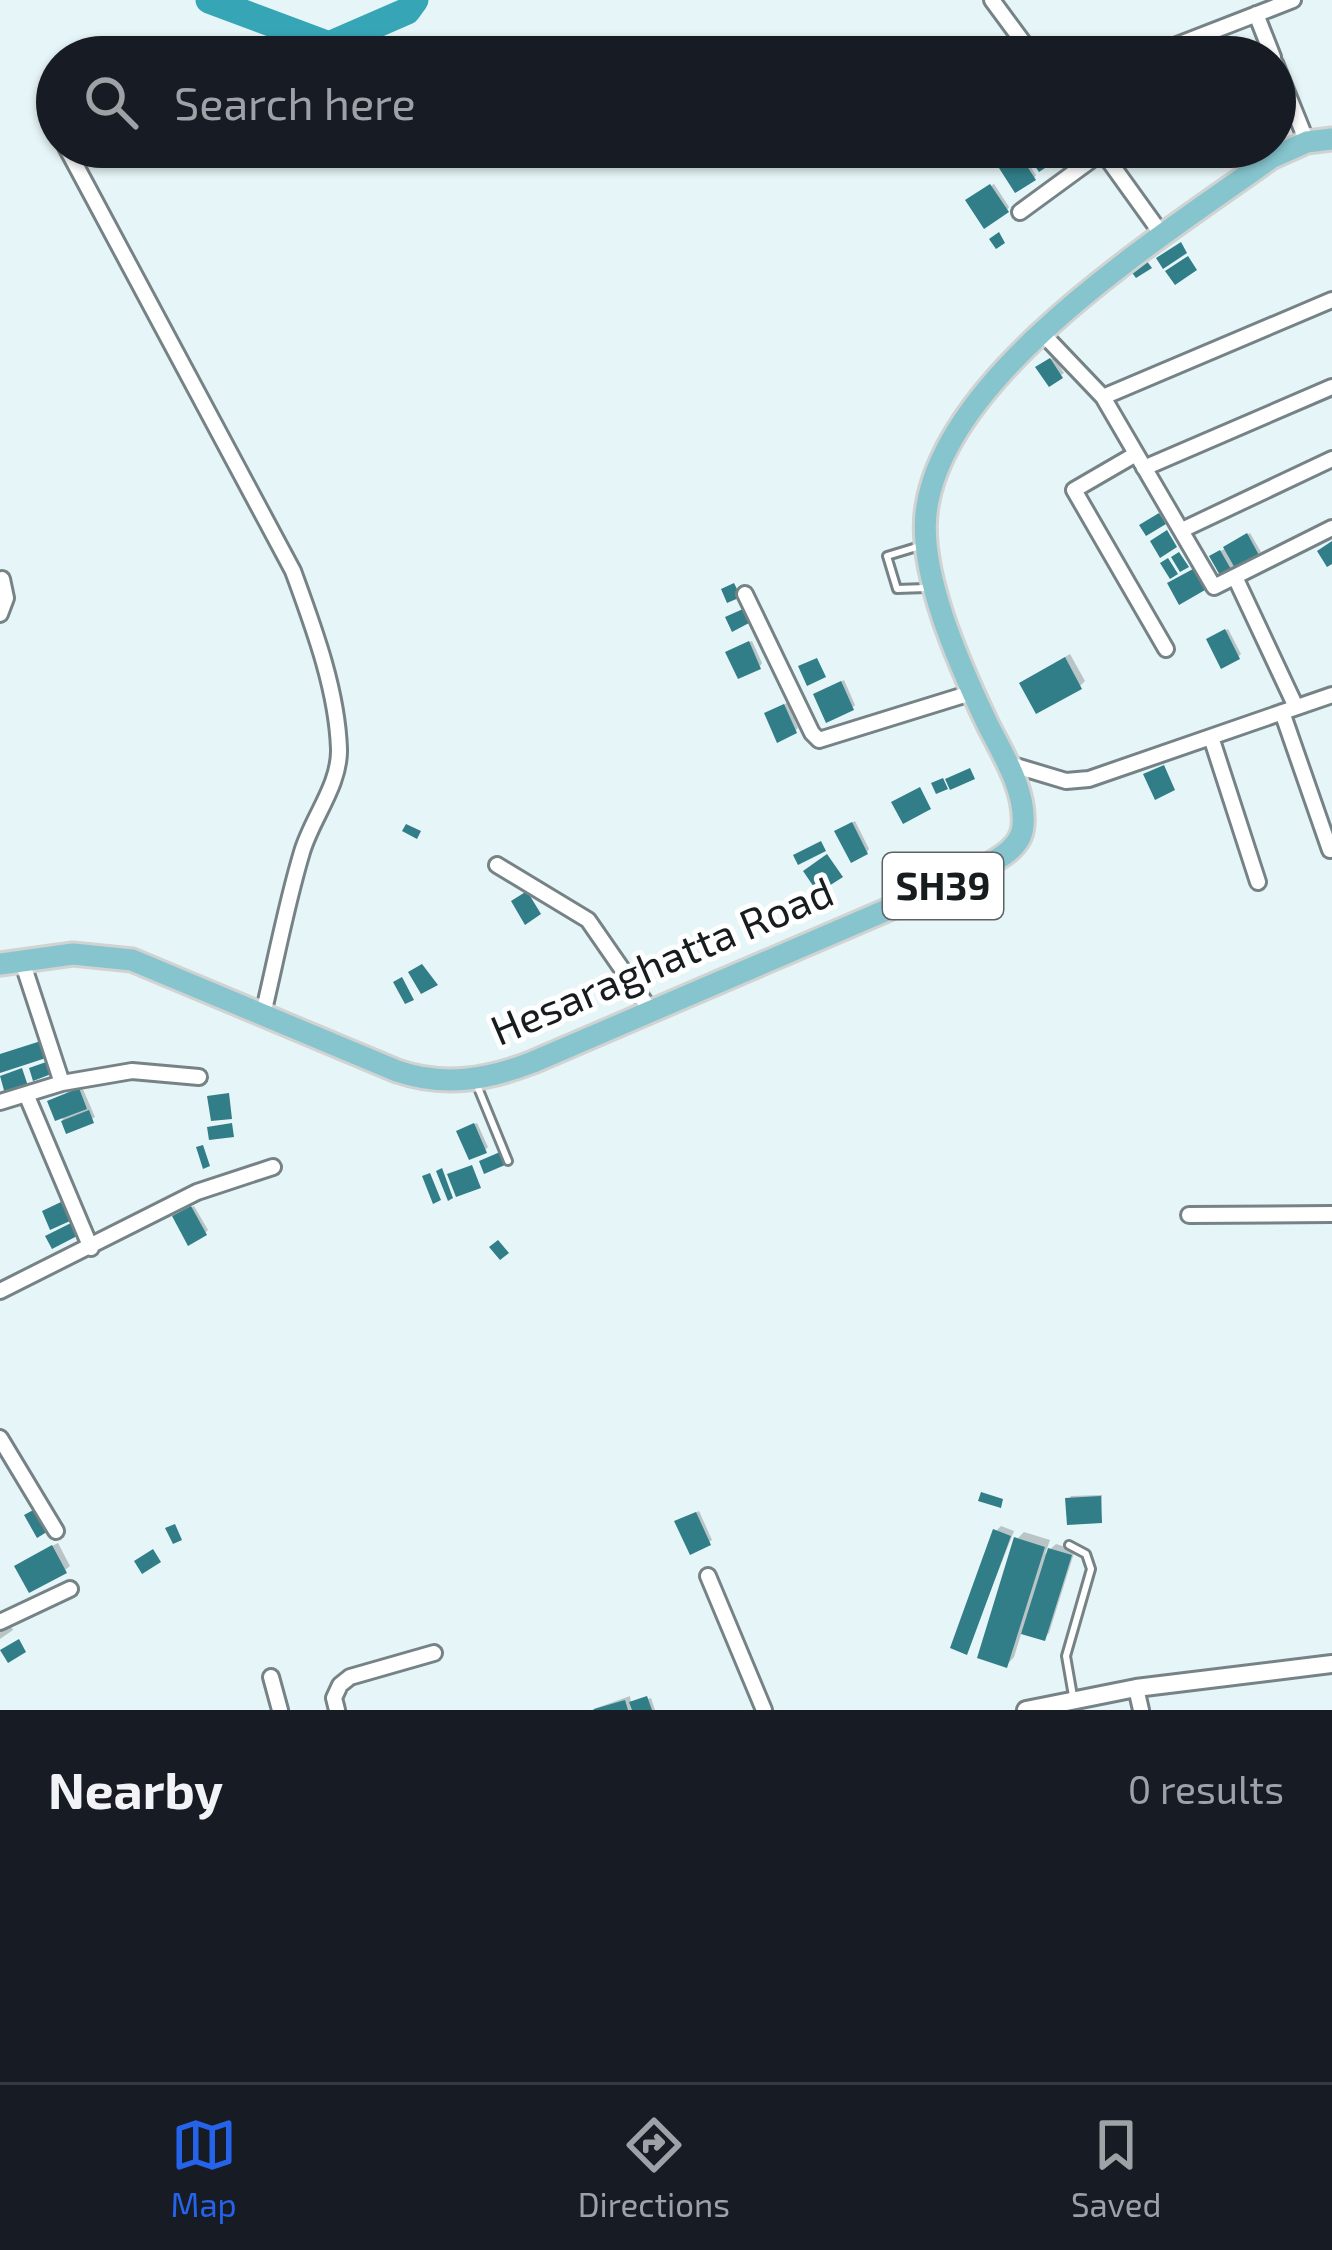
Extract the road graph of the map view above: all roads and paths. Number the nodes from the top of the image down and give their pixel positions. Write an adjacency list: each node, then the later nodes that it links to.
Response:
1 (992, 0): 4 (street)
2 (1292, 0): 3 (street)
3 (1256, 14): 5 (street); 6 (street)
4 (1019, 36)
5 (1200, 36)
6 (1265, 36)
7 (1296, 115): 9 (street)
8 (1332, 139): 9 (main road, Hesaraghatta Road / SH39)
9 (1307, 142): 10 (main road, Hesaraghatta Road / SH39)
10 (1296, 147)
11 (77, 168): 43 (street)
12 (1076, 168): 15 (street)
13 (1114, 168): 16 (street)
14 (1257, 168): 16 (main road, Hesaraghatta Road / SH39)
15 (1020, 212)
16 (1162, 236): 18 (main road, Hesaraghatta Road / SH39)
17 (1332, 300): 20 (street)
18 (1042, 333): 20 (street); 26 (main road, Hesaraghatta Road / SH39)
19 (1332, 387): 23 (street)
20 (1103, 397): 21 (street)
21 (1136, 454): 23 (street); 32 (street)
22 (1332, 459): 25 (street)
23 (1144, 468): 25 (street)
24 (1332, 528): 27 (street)
25 (1182, 530): 27 (street)
26 (927, 545): 29 (main road, Hesaraghatta Road / SH39); 29 (lane)
27 (1235, 577): 35 (street)
28 (2, 579): 31 (street)
29 (936, 587): 33 (main road, Hesaraghatta Road / SH39)
30 (746, 594): 33 (street)
31 (0, 614)
32 (1166, 649)
33 (974, 692): 37 (main road, Hesaraghatta Road / SH39)
34 (1332, 695): 35 (street)
35 (1289, 710): 36 (street); 38 (street)
36 (1211, 737): 37 (street); 40 (street)
37 (1006, 763): 42 (main road, Hesaraghatta Road / SH39)
38 (1330, 850)
39 (497, 865): 42 (street)
40 (1258, 882)
41 (11, 962): 43 (main road, Hesaraghatta Road / SH39); 46 (street)
42 (651, 1010): 45 (main road, Hesaraghatta Road / SH39)
43 (262, 1014): 45 (main road, Hesaraghatta Road / SH39)
44 (199, 1077): 46 (street)
45 (474, 1080): 49 (lane)
46 (62, 1083): 47 (street)
47 (26, 1094): 48 (street); 53 (street)
48 (0, 1102)
49 (508, 1161)
50 (274, 1166): 53 (street)
51 (1332, 1214): 52 (street)
52 (1189, 1216)
53 (91, 1248): 54 (street)
54 (0, 1291)
55 (0, 1438): 56 (street)
56 (56, 1531)
57 (1069, 1545): 65 (lane)
58 (708, 1576): 68 (street)
59 (70, 1589): 60 (street)
60 (0, 1622)
61 (434, 1653): 67 (street)
62 (1332, 1664): 64 (street)
63 (272, 1677): 66 (street)
64 (1136, 1688): 65 (street); 70 (street)
65 (1074, 1699): 69 (street)
66 (280, 1710)
67 (337, 1710)
68 (764, 1710)
69 (1026, 1710)
70 (1141, 1710)

